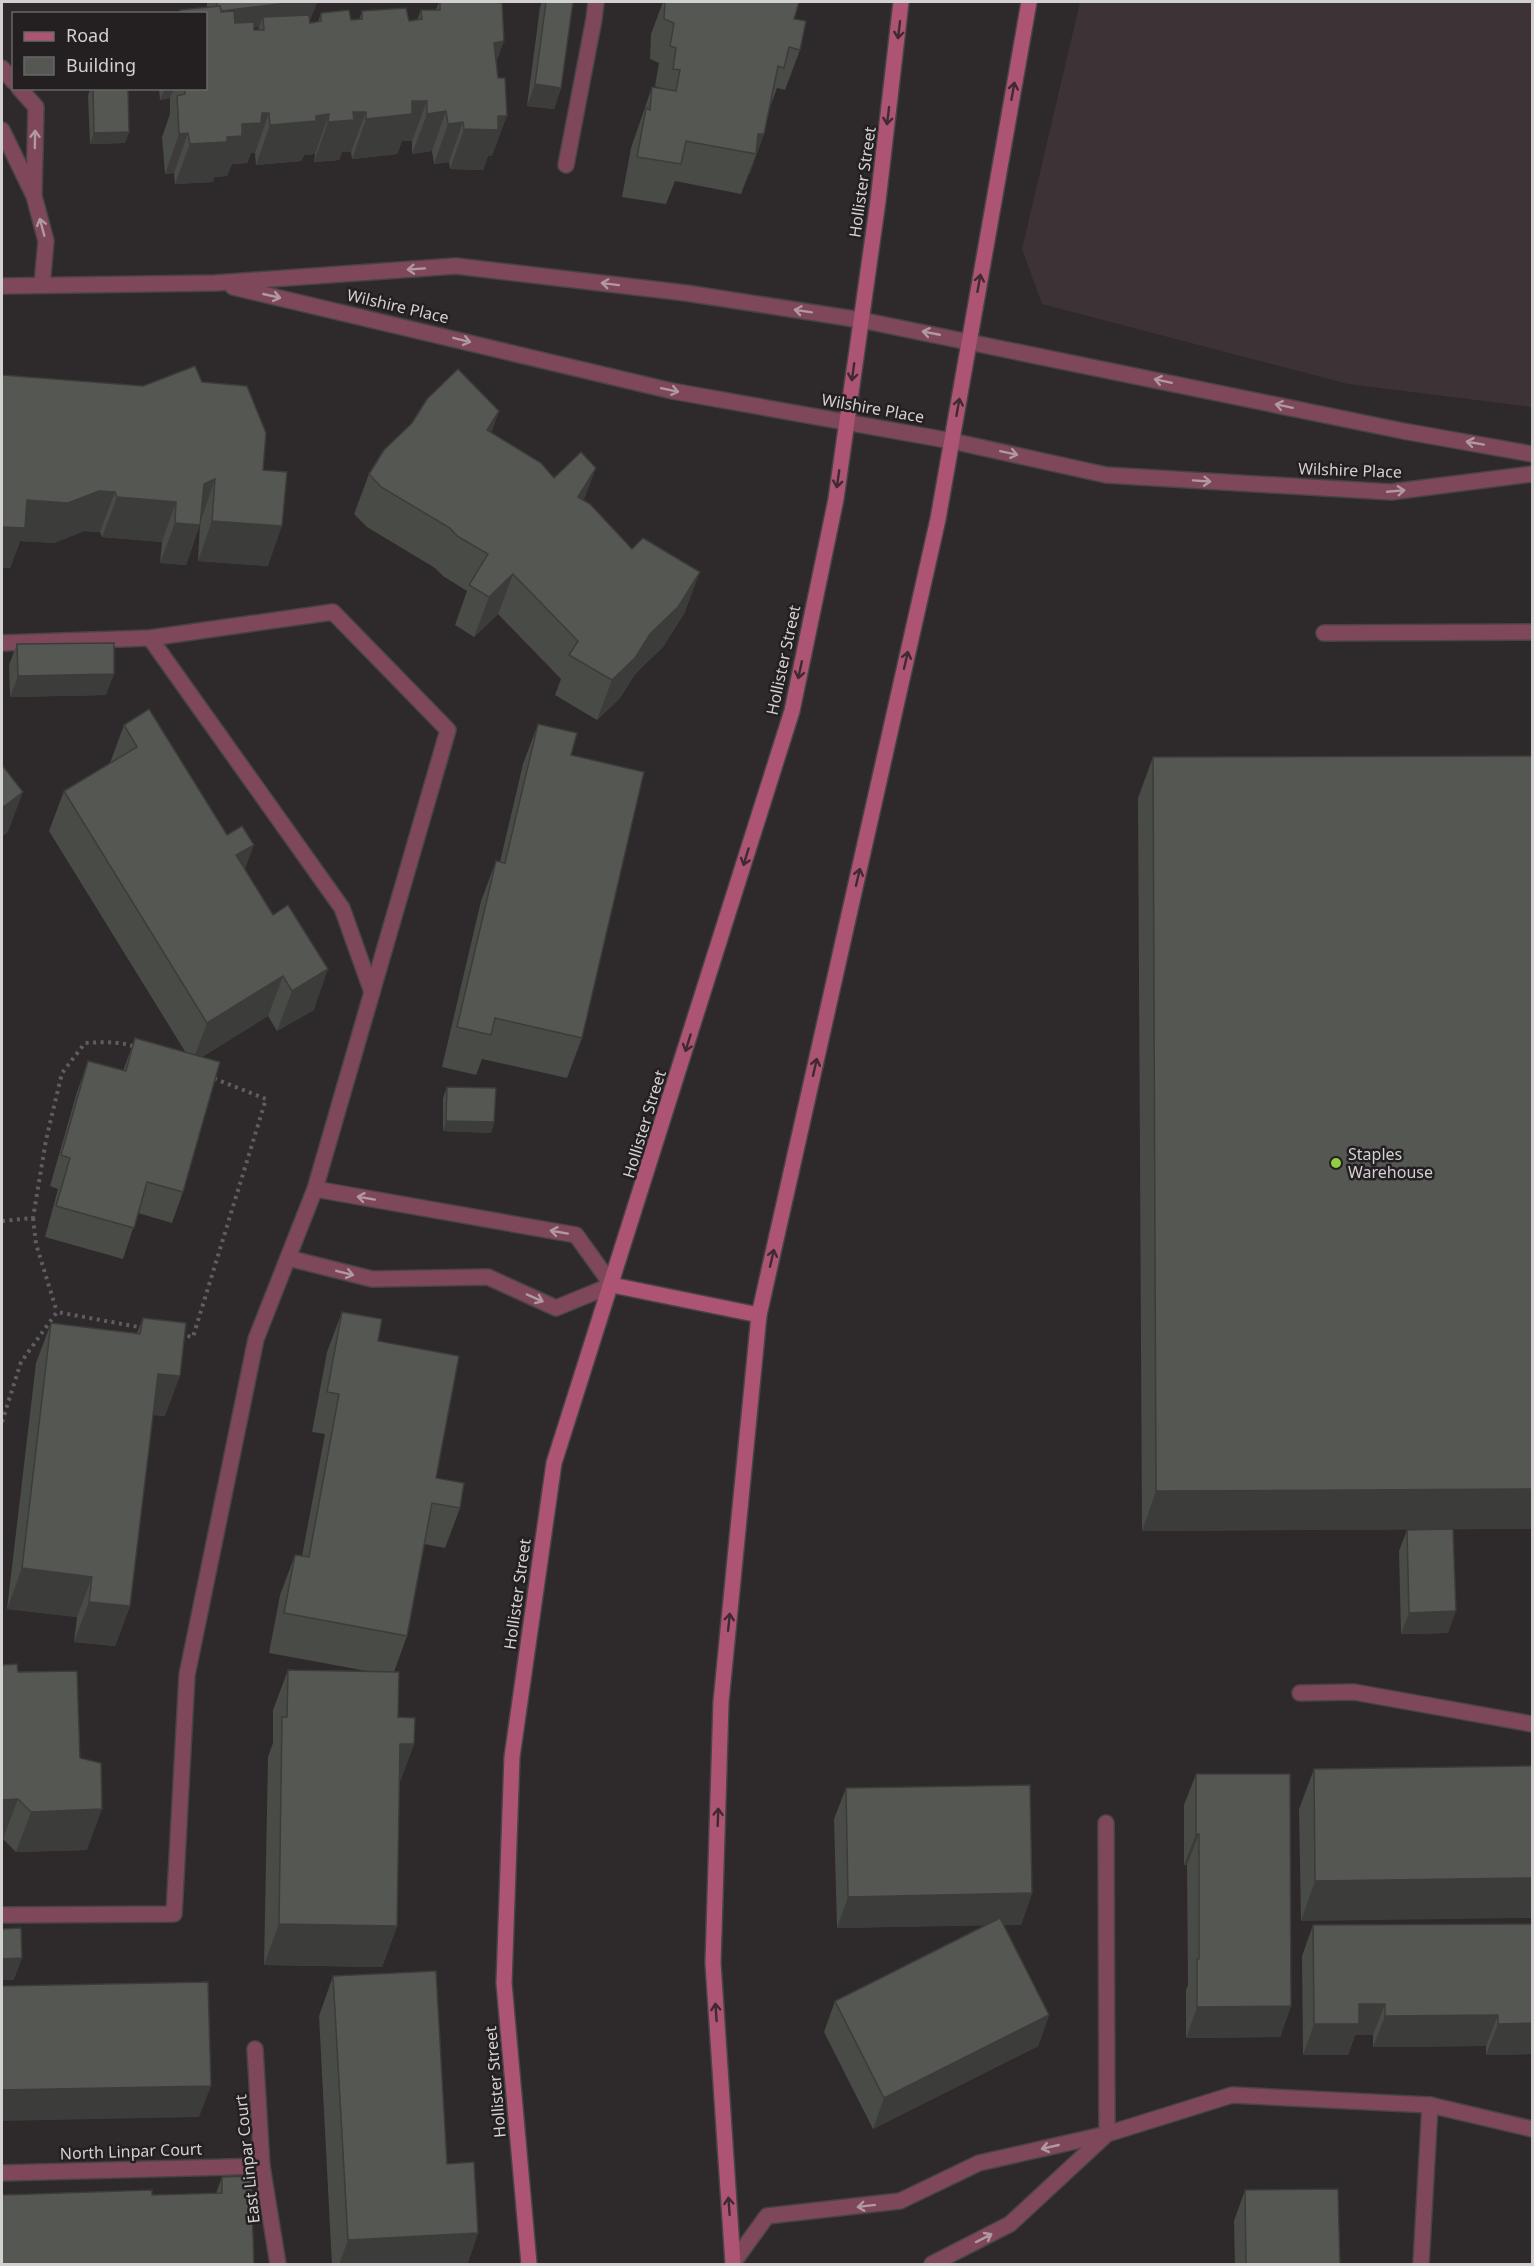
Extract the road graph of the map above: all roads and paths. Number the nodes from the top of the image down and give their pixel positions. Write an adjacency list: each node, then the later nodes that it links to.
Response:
1 (596, 2): 8 (street)
2 (901, 2): 13 (main road, Hollister Street, one-way to 13)
3 (1029, 2): 14 (main road, one-way to 3)
4 (2, 68): 5 (street)
5 (12, 80)
6 (21, 90): 9 (street, one-way to 6)
7 (2, 130): 9 (street)
8 (566, 165)
9 (34, 196): 11 (street, one-way to 9)
10 (215, 282): 11 (street, Wilshire Place); 13 (street, Wilshire Place, one-way to 10); 15 (street, Wilshire Place, one-way to 15)
11 (42, 285): 12 (street, Wilshire Place)
12 (2, 286)
13 (861, 320): 14 (street, Wilshire Place, one-way to 13); 15 (main road, Hollister Street, one-way to 15)
14 (969, 341): 16 (main road, one-way to 14); 17 (street, Wilshire Place, one-way to 14)
15 (846, 421): 16 (street, Wilshire Place); 30 (main road, Hollister Street, one-way to 30)
16 (952, 441): 18 (street, Wilshire Place, one-way to 18); 32 (main road, one-way to 16)
17 (1533, 454)
18 (1533, 474)
19 (1533, 632): 20 (street)
20 (1324, 633)
21 (150, 638): 22 (street); 23 (street); 23 (street)
22 (2, 643)
23 (372, 992): 26 (street)
24 (138, 1048): 27 (path)
25 (204, 1074): 34 (path)
26 (315, 1189): 29 (street); 30 (street, one-way to 26)
27 (33, 1218): 28 (path); 31 (path)
28 (2, 1221)
29 (288, 1258): 30 (street, one-way to 30); 39 (street)
30 (612, 1285): 32 (main road); 48 (main road, Hollister Street)
31 (57, 1312): 33 (path); 35 (path)
32 (759, 1315): 46 (main road, one-way to 32)
33 (148, 1329)
34 (171, 1333)
35 (2, 1422)
36 (1300, 1693): 37 (street)
37 (1533, 1724)
38 (1106, 1823): 43 (street)
39 (2, 1915)
40 (255, 2049): 44 (street, East Linpar Court)
41 (1430, 2105): 42 (street); 43 (street); 50 (street)
42 (1533, 2129)
43 (1107, 2134): 46 (street, one-way to 46); 49 (street, one-way to 43)
44 (262, 2166): 45 (street, North Linpar Court); 47 (street, East Linpar Court)
45 (2, 2173)
46 (731, 2264)
47 (278, 2265)
48 (529, 2265)
49 (932, 2265)
50 (1422, 2265)

